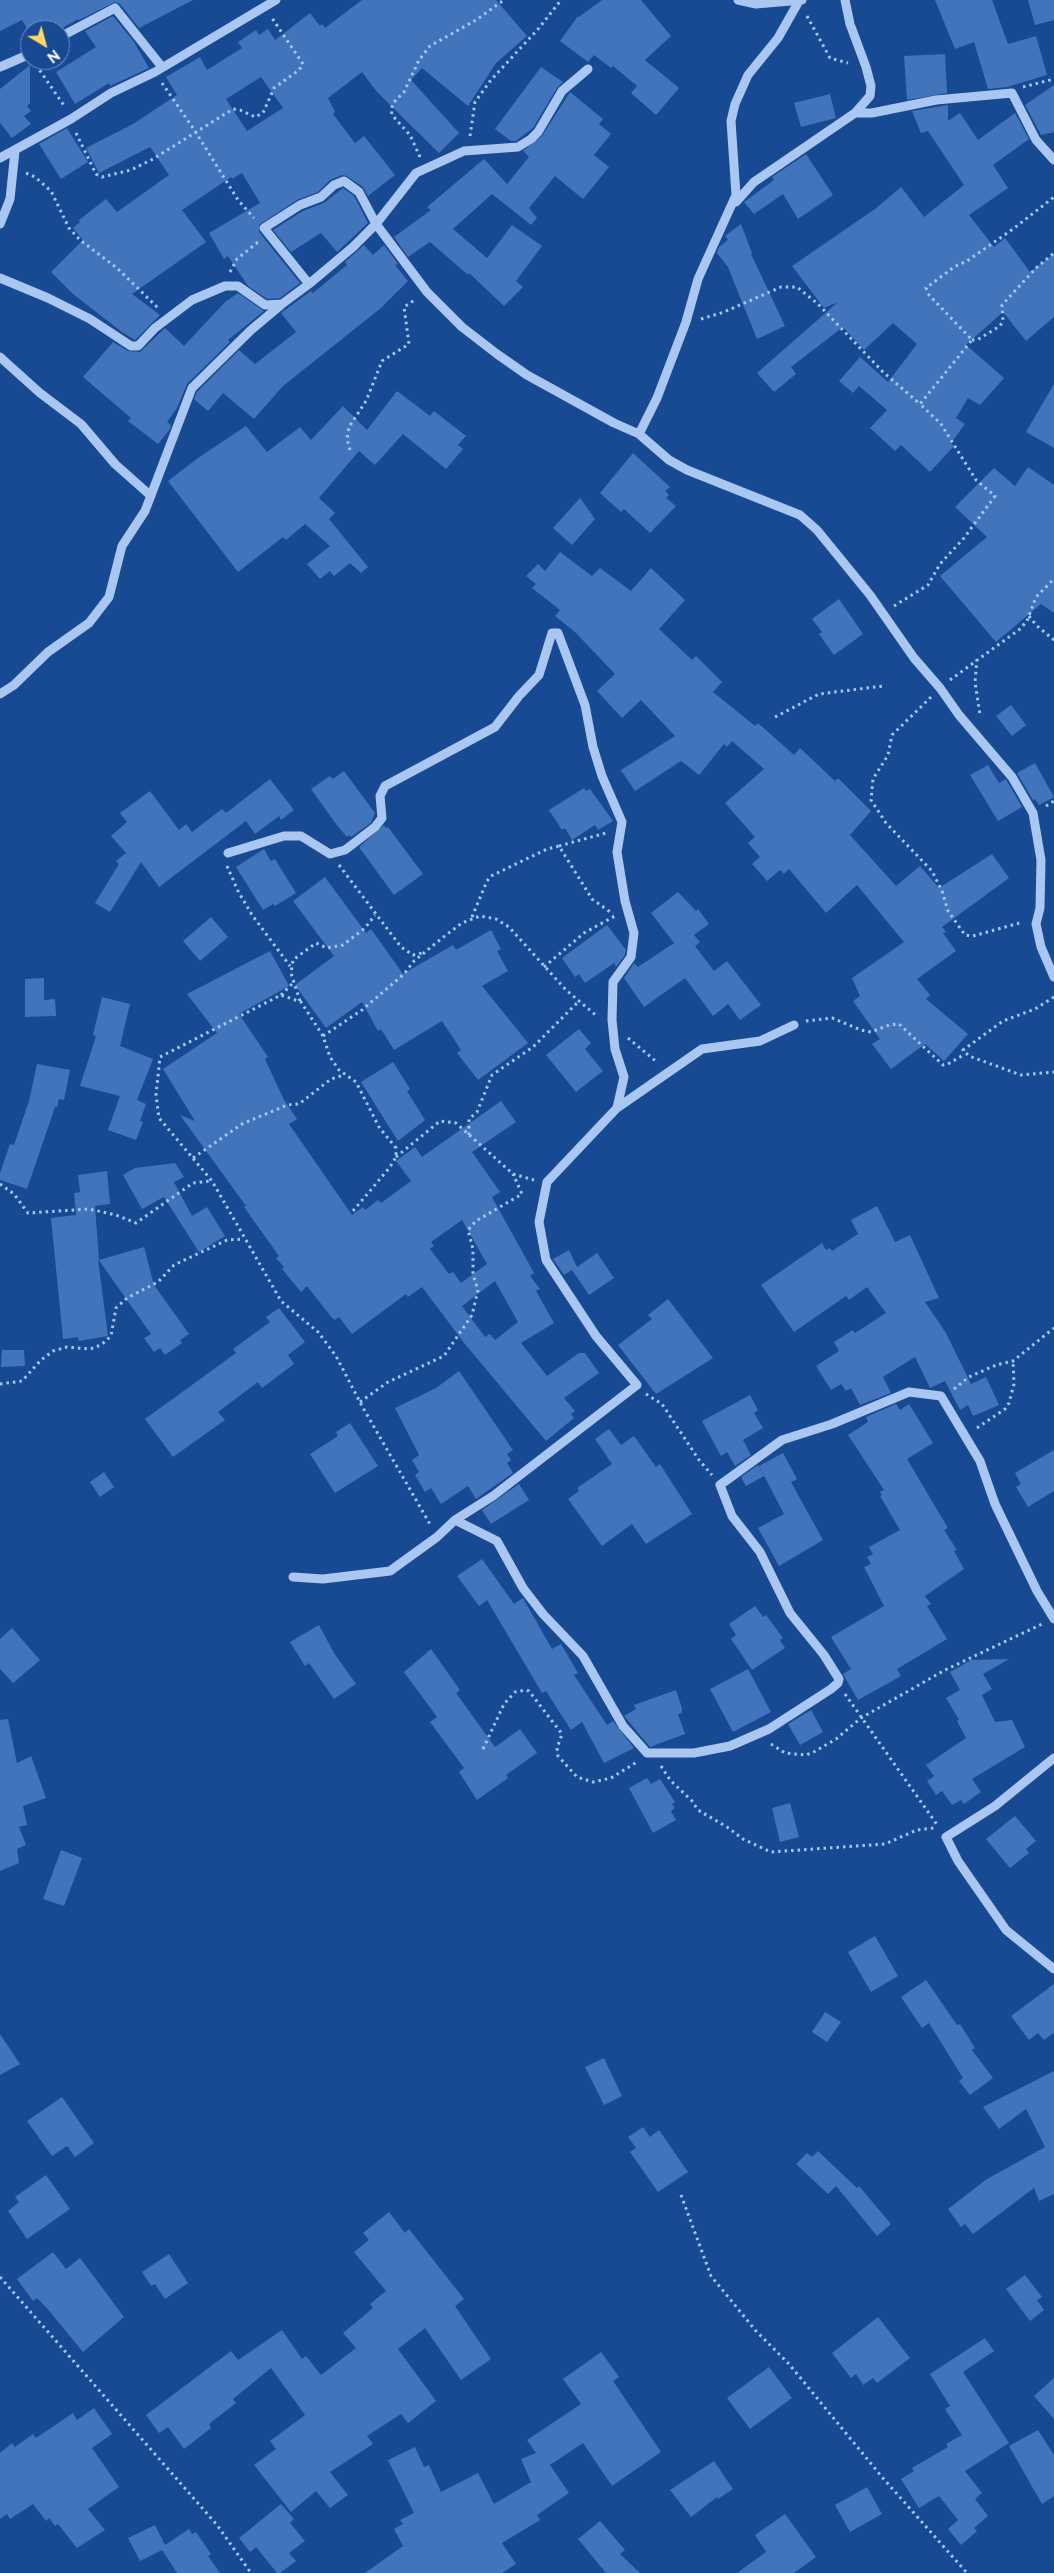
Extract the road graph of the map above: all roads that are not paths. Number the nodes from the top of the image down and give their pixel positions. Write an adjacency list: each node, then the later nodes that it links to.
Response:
1 (276, 0): 8 (street)
2 (738, 0): 4 (street)
3 (845, 0): 10 (street)
4 (801, 1): 14 (street)
5 (70, 32): 8 (street)
6 (20, 58): 7 (street)
7 (0, 66)
8 (159, 69): 11 (street)
9 (588, 69): 16 (street)
10 (855, 113): 13 (street); 14 (street)
11 (15, 151): 12 (street); 15 (street)
12 (0, 158)
13 (1054, 160)
14 (730, 210): 21 (street)
15 (0, 224)
16 (376, 224): 18 (street); 18 (street); 21 (street)
17 (0, 278): 19 (street)
18 (309, 284): 19 (street)
19 (282, 304): 22 (street)
20 (0, 357): 22 (street)
21 (639, 434): 25 (street)
22 (151, 496): 23 (street)
23 (0, 694)
24 (228, 853): 27 (street)
25 (1054, 977)
26 (794, 1025): 27 (street)
27 (617, 1108): 28 (street)
28 (455, 1520): 29 (street); 30 (street)
29 (293, 1577)
30 (1054, 1618)
31 (1054, 1758): 32 (street)
32 (1054, 1969)

